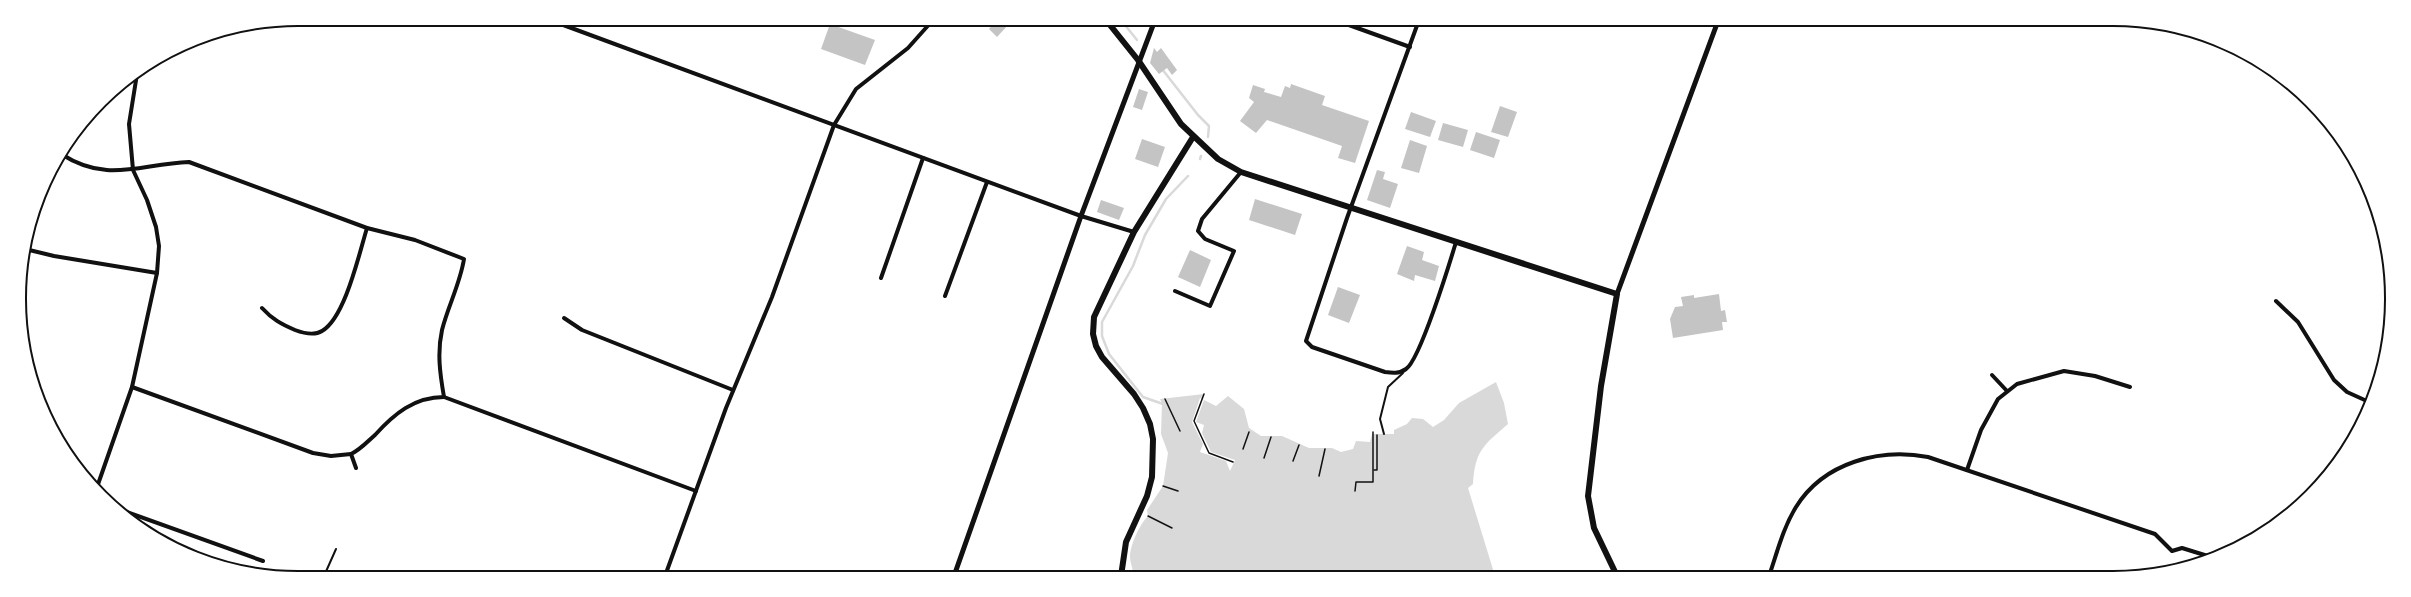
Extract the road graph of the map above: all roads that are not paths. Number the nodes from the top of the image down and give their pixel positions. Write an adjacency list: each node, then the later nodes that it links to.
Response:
1 (566, 26): 11 (street)
2 (927, 26): 11 (street)
3 (1111, 26): 9 (main road)
4 (1153, 26): 9 (street)
5 (1352, 26): 8 (street)
6 (1417, 26): 8 (street)
7 (1716, 26): 27 (street)
8 (1410, 47): 18 (street)
9 (1139, 57): 12 (main road); 19 (street)
10 (136, 80): 15 (street)
11 (834, 125): 14 (street); 36 (street)
12 (1193, 137): 16 (main road); 21 (main road)
13 (66, 156): 15 (street)
14 (923, 158): 17 (street); 25 (street)
15 (133, 170): 20 (street); 24 (street)
16 (1241, 172): 18 (main road); 26 (street)
17 (987, 182): 19 (street); 28 (street)
18 (1350, 209): 22 (main road); 32 (street)
19 (1081, 216): 21 (street); 52 (street)
20 (367, 228): 30 (street); 38 (street)
21 (1134, 232): 53 (main road)
22 (1456, 242): 27 (main road); 32 (street)
23 (30, 250): 24 (street)
24 (158, 273): 34 (street)
25 (881, 278)
26 (1175, 291)
27 (1617, 294): 54 (main road)
28 (945, 296)
29 (2276, 301): 39 (street)
30 (262, 308)
31 (564, 318): 36 (street)
32 (1406, 369): 40 (lane)
33 (1992, 375): 37 (street)
34 (132, 387): 41 (street); 44 (street)
35 (2130, 387): 37 (street)
36 (734, 390): 45 (street)
37 (2007, 391): 43 (street)
38 (444, 397): 41 (street); 45 (street)
39 (2365, 400)
40 (1384, 434)
41 (351, 454): 42 (street)
42 (356, 468)
43 (1967, 470): 48 (street); 55 (street)
44 (98, 483)
45 (696, 492): 51 (street)
46 (131, 514): 49 (street)
47 (336, 548): 50 (lane)
48 (2205, 555)
49 (263, 561)
50 (326, 571)
51 (667, 571)
52 (956, 571)
53 (1122, 571)
54 (1615, 571)
55 (1771, 571)

